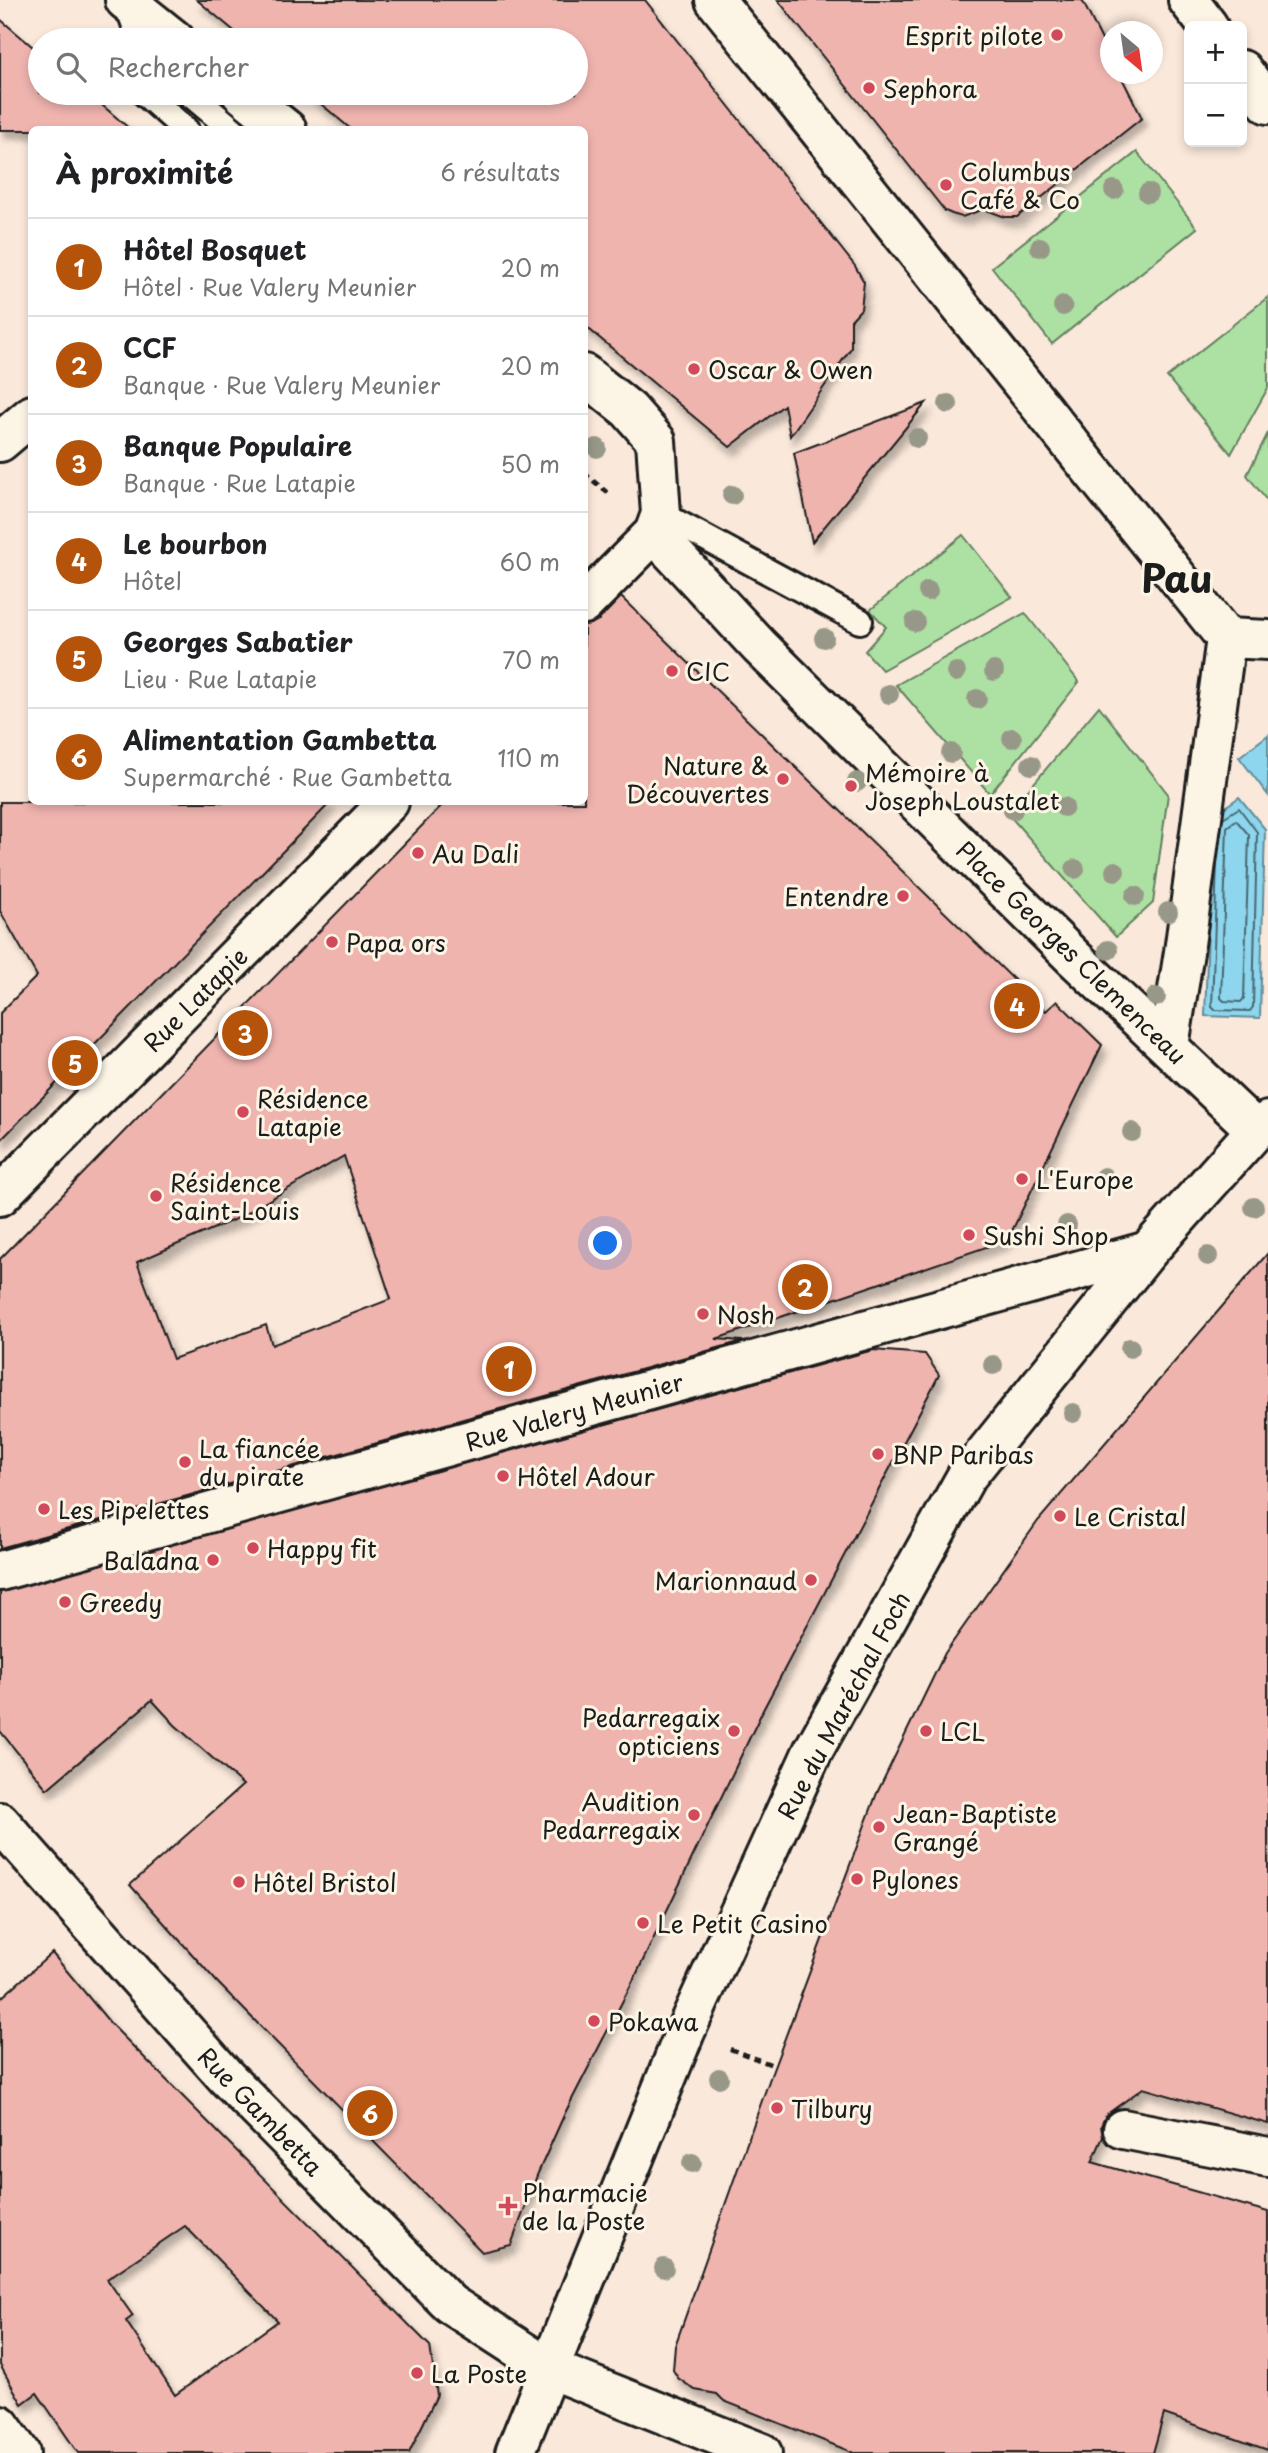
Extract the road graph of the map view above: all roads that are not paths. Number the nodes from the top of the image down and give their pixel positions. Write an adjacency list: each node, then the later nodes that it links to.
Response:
1 (715, 0): 22 (street)
2 (1188, 0): 4 (street)
3 (126, 1): 5 (lane); 6 (lane); 7 (street)
4 (1204, 21)
5 (123, 28)
6 (136, 28)
7 (160, 28)
8 (1247, 77): 9 (street)
9 (1268, 104)
10 (158, 105): 13 (lane)
11 (203, 105): 14 (lane)
12 (256, 105): 15 (street)
13 (181, 126)
14 (228, 126)
15 (282, 126)
16 (588, 377): 19 (street)
17 (28, 418): 18 (street)
18 (0, 442)
19 (658, 524): 20 (street); 21 (lane); 25 (street, Place Georges Clemenceau)
20 (588, 600)
21 (860, 621)
22 (1226, 638): 23 (street); 25 (street)
23 (1268, 640)
24 (386, 805): 27 (street, Rue Latapie)
25 (1168, 1046): 26 (street, Place Georges Clemenceau)
26 (1262, 1126): 28 (street, Rue du Maréchal Foch)
27 (0, 1196)
28 (1148, 1251): 29 (street, Rue Valery Meunier); 33 (street, Rue du Maréchal Foch)
29 (0, 1571)
30 (0, 1822): 33 (street, Rue Gambetta)
31 (1123, 2129): 32 (street)
32 (1268, 2157)
33 (550, 2369): 36 (street, Rue du Maréchal Foch); 37 (street, Rue Gambetta)
34 (0, 2425): 35 (street)
35 (20, 2453)
36 (515, 2453)
37 (762, 2453)

